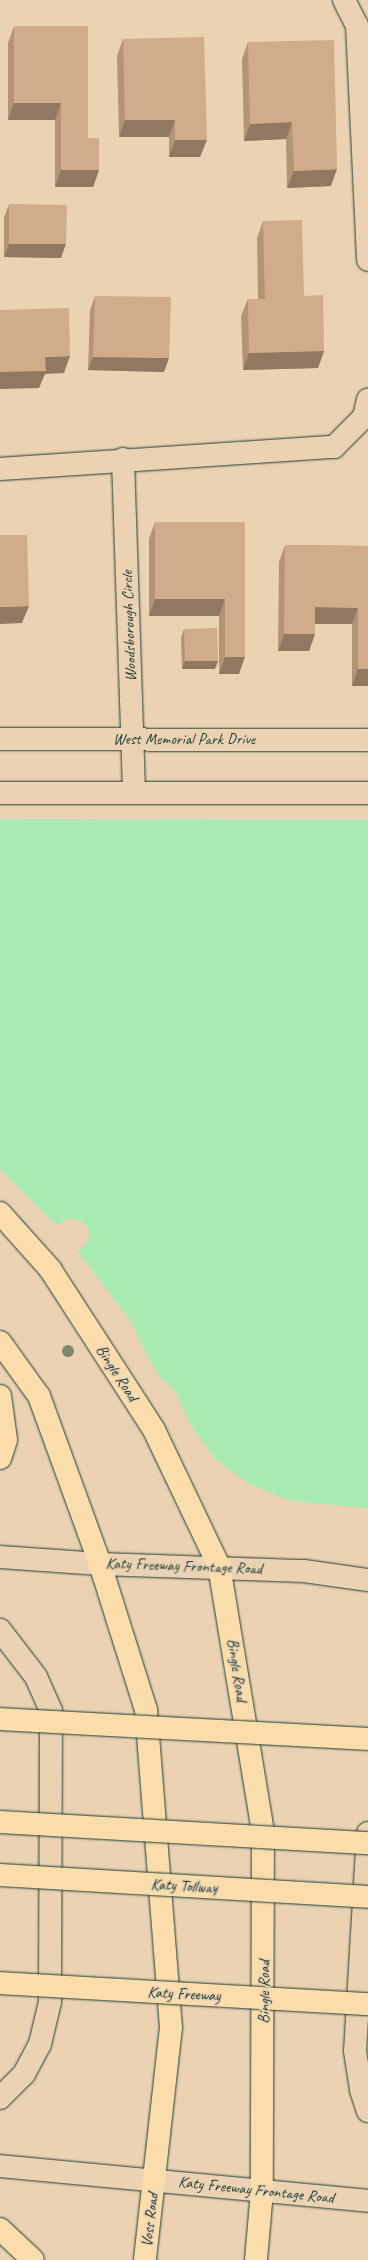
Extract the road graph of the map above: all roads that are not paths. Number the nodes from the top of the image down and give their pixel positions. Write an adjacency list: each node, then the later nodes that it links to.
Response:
1 (344, 0): 2 (street)
2 (368, 260)
3 (368, 399): 4 (street)
4 (123, 459): 5 (street); 7 (street, Woodsborough Circle)
5 (0, 469)
6 (0, 739): 7 (street, West Memorial Park Drive)
7 (133, 739): 8 (street, West Memorial Park Drive); 9 (street, Woodsborough Circle)
8 (368, 740)
9 (134, 792): 10 (street); 11 (street)
10 (0, 793)
11 (368, 793)
12 (0, 1213): 18 (main road, Bingle Road)
13 (0, 1342): 17 (main road)
14 (0, 1396): 15 (main road)
15 (0, 1458)
16 (0, 1556): 17 (street, Katy Freeway Frontage Road)
17 (100, 1564): 18 (street, Katy Freeway Frontage Road); 33 (main road)
18 (219, 1566): 19 (street, Katy Freeway Frontage Road); 34 (main road, Bingle Road)
19 (368, 1580)
20 (0, 1630): 30 (street)
21 (0, 1719): 22 (main road, bridge)
22 (368, 1739)
23 (0, 1822): 25 (main road, bridge)
24 (368, 1833): 31 (street)
25 (368, 1843)
26 (0, 1875): 27 (main road, Katy Tollway, bridge)
27 (368, 1897)
28 (0, 1983): 29 (main road, Katy Freeway, bridge)
29 (368, 2004)
30 (0, 2098)
31 (368, 2111)
32 (0, 2166): 33 (street, Katy Freeway Frontage Road)
33 (155, 2179): 34 (street, Katy Freeway Frontage Road); 38 (main road, Voss Road)
34 (262, 2191): 35 (street, Katy Freeway Frontage Road); 39 (main road)
35 (368, 2200)
36 (0, 2229): 37 (main road)
37 (33, 2260)
38 (145, 2260)
39 (256, 2260)

